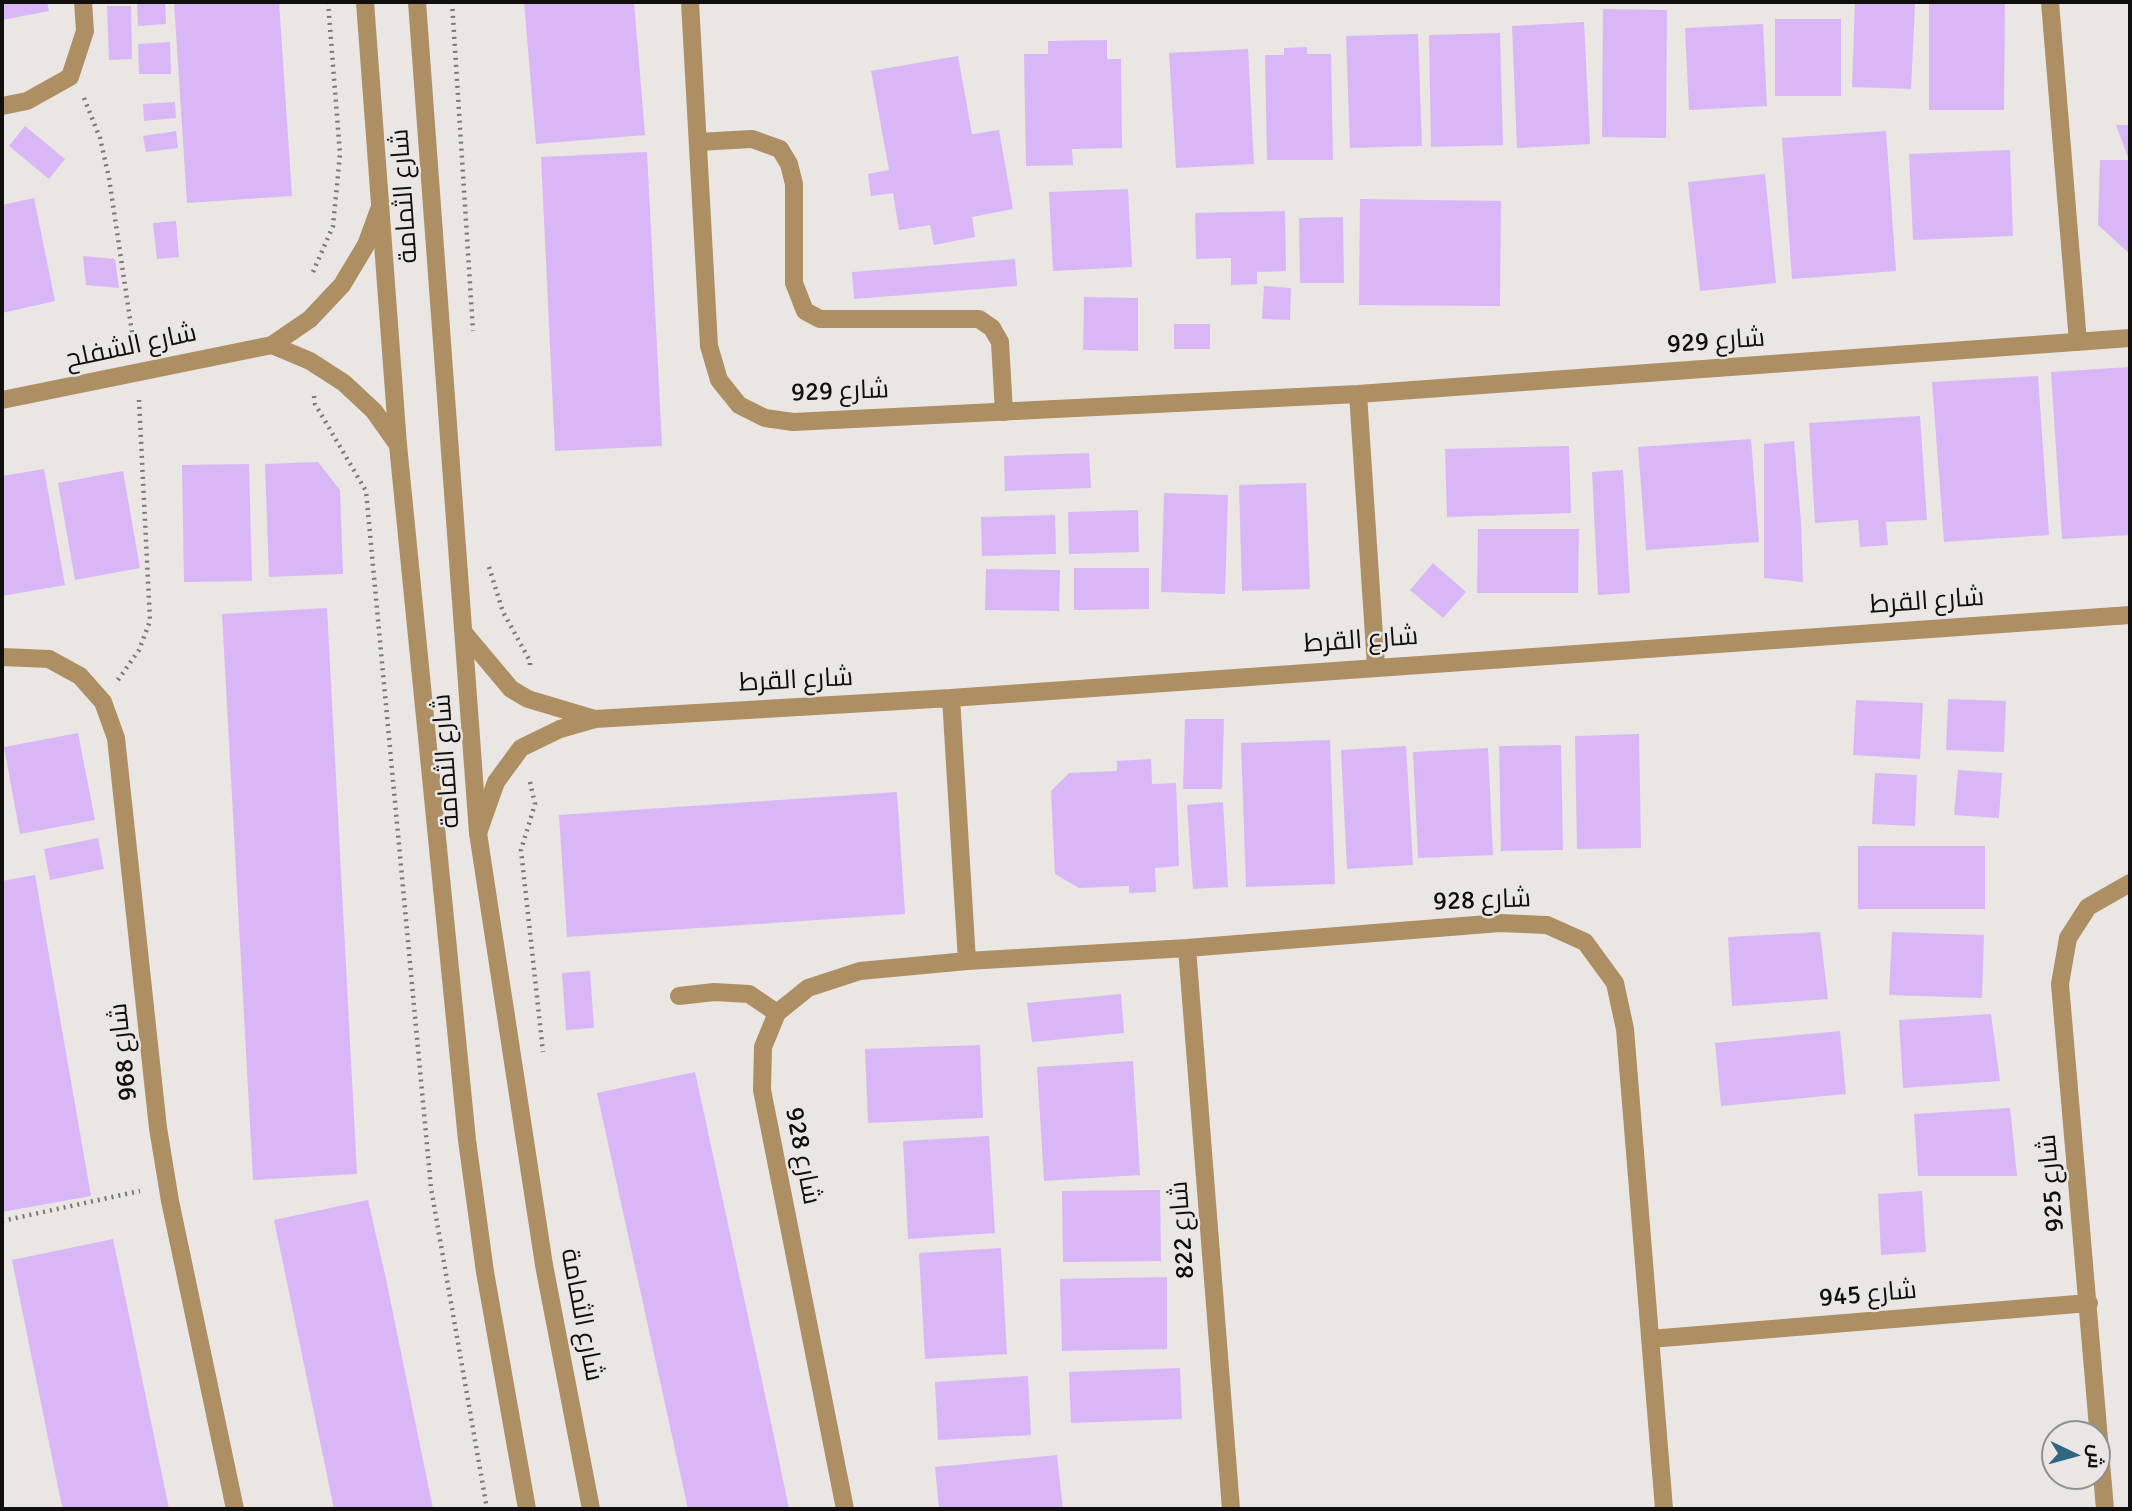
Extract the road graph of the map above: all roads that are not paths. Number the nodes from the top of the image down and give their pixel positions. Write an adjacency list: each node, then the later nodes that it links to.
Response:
1 (83, 2): 6 (street)
2 (365, 2): 8 (street, شارع الثمامة)
3 (417, 2): 17 (street, شارع الثمامة)
4 (690, 2): 7 (street, شارع 929)
5 (2050, 2): 10 (street)
6 (2, 106)
7 (698, 142): 14 (street); 14 (street, شارع 929)
8 (382, 202): 11 (street, شارع الشفلح); 15 (street, شارع الثمامة)
9 (2130, 338): 10 (street, شارع 929)
10 (2078, 342): 12 (street, شارع 929)
11 (272, 345): 13 (street, شارع الشفلح); 15 (street)
12 (1359, 394): 14 (street, شارع 929); 19 (street)
13 (2, 400)
14 (1004, 412)
15 (398, 445): 31 (street, شارع الثمامة)
16 (2130, 614): 19 (street, شارع القرط)
17 (464, 633): 21 (street, شارع القرط); 22 (street, شارع الثمامة)
18 (2, 657): 30 (street, شارع 968)
19 (1376, 666): 20 (street, شارع القرط)
20 (951, 698): 21 (street, شارع القرط); 25 (street)
21 (595, 719): 22 (street, شارع القرط)
22 (478, 833): 32 (street, شارع الثمامة)
23 (2130, 883): 28 (street, شارع 925)
24 (1187, 948): 25 (street, شارع 928); 29 (street, شارع 928); 34 (street, شارع 822)
25 (967, 961): 27 (street, شارع 928)
26 (679, 996): 27 (street)
27 (777, 1013): 33 (street, شارع 928)
28 (2089, 1303): 29 (street, شارع 945); 36 (street, شارع 925)
29 (1650, 1339): 35 (street, شارع 928)
30 (236, 1509)
31 (527, 1509)
32 (592, 1509)
33 (845, 1509)
34 (1231, 1509)
35 (1664, 1509)
36 (2105, 1509)

